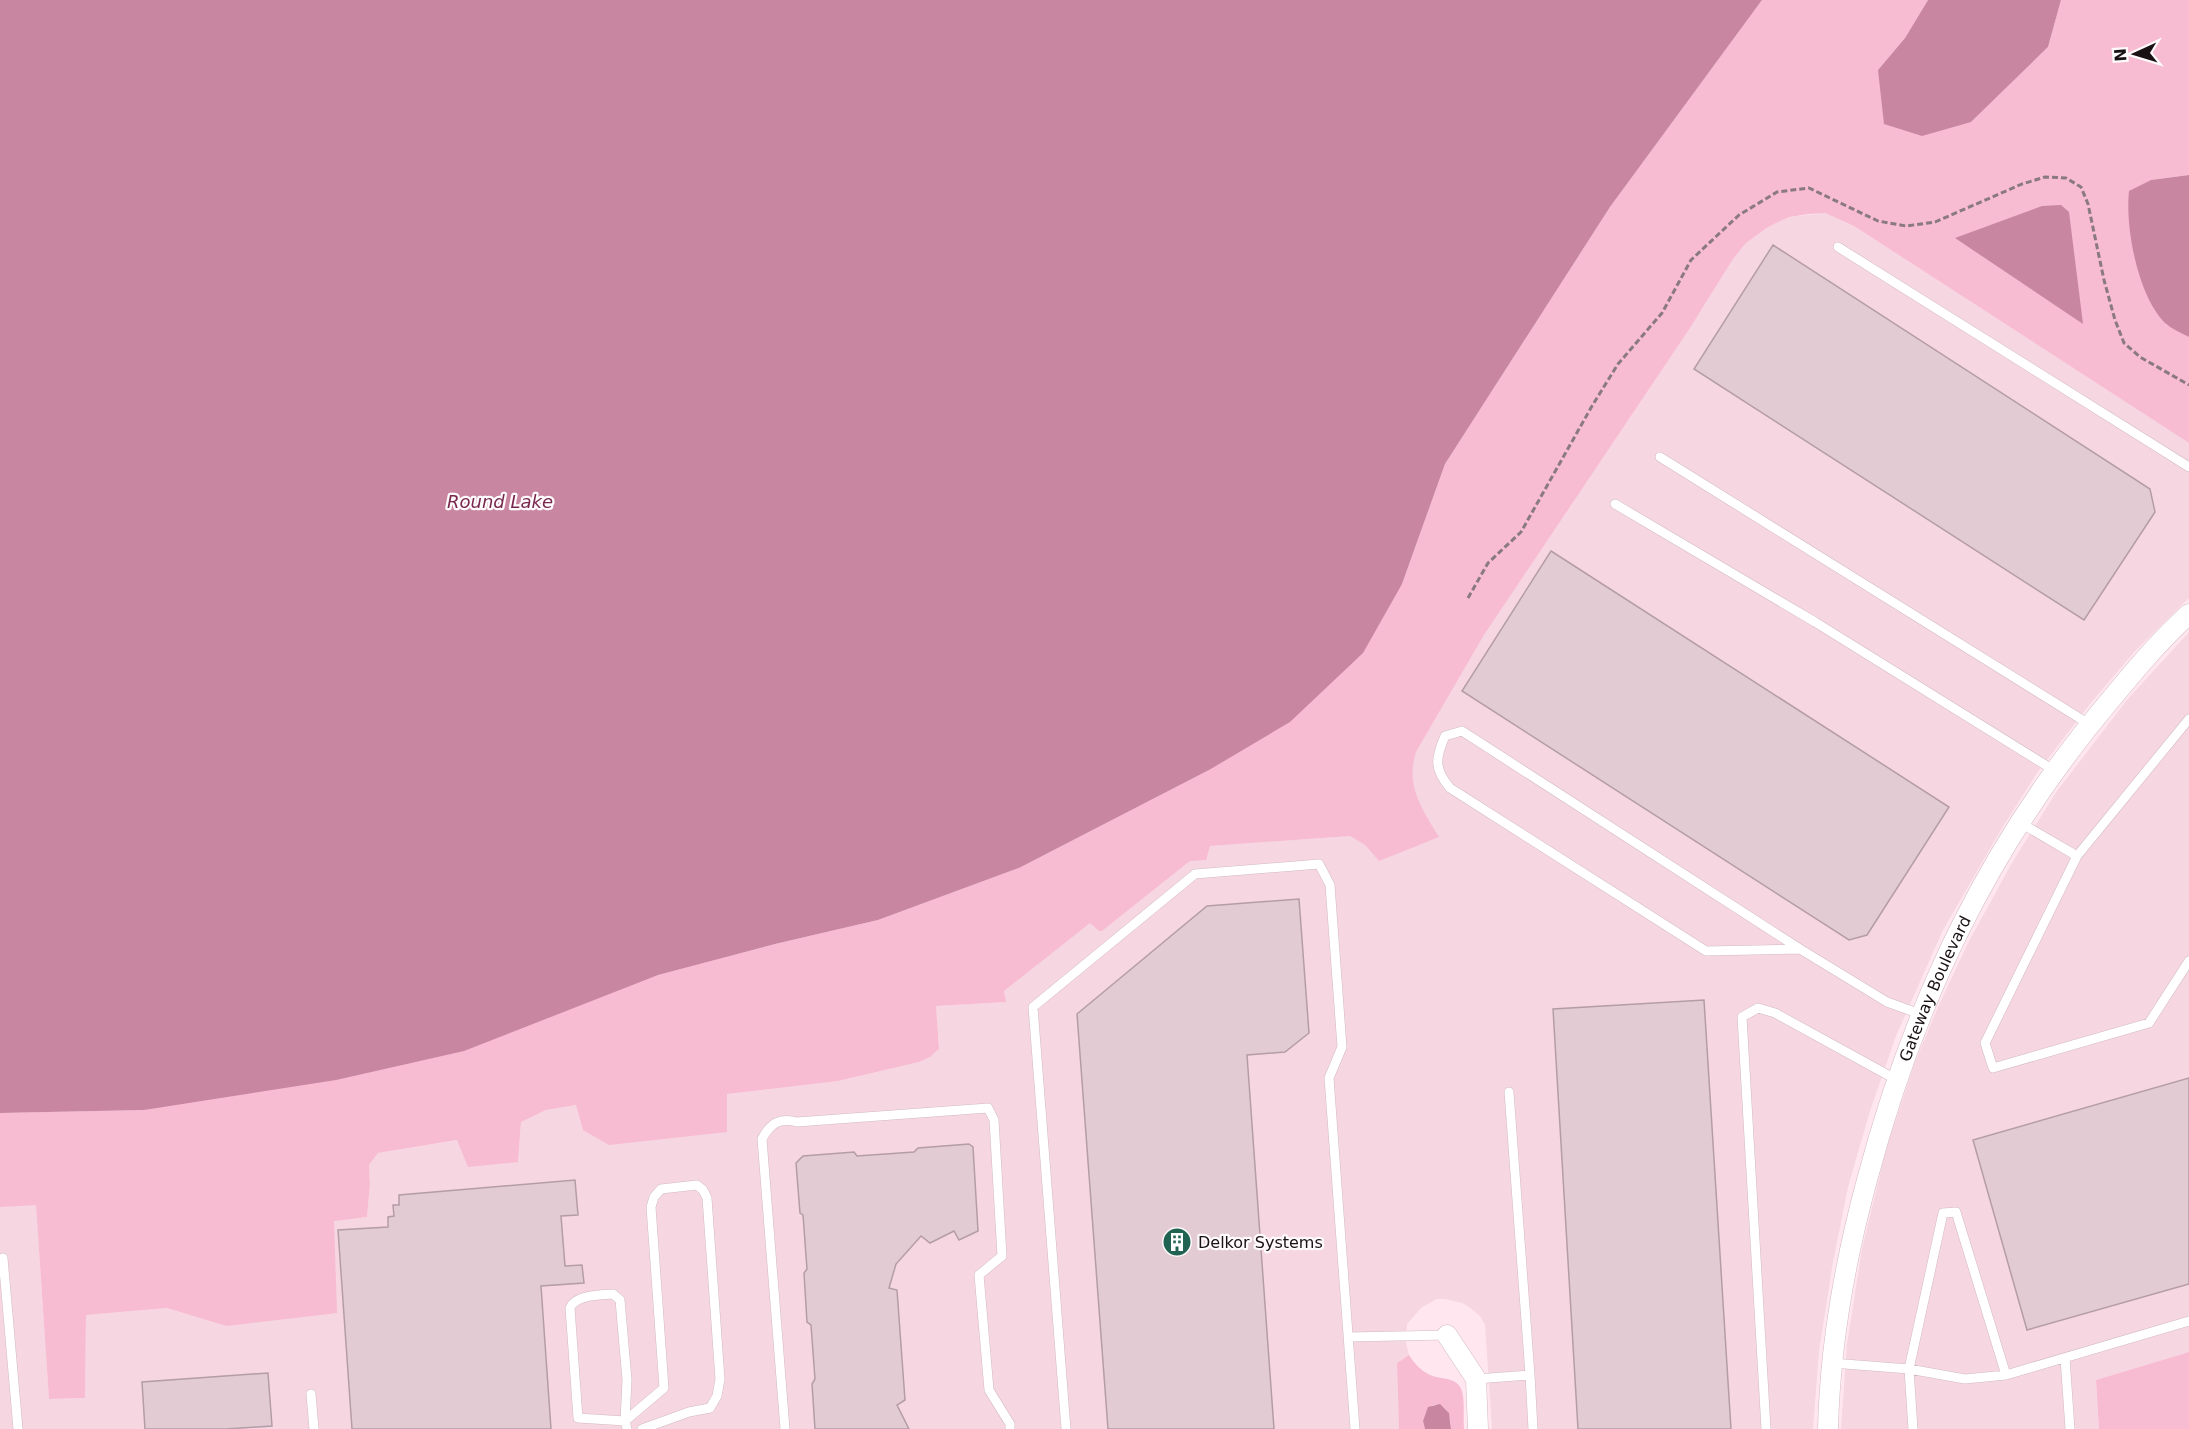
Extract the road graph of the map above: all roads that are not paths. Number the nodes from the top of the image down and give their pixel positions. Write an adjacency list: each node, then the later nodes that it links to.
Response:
1 (1838, 247): 3 (lane)
2 (1660, 456): 7 (lane)
3 (2189, 467)
4 (1615, 504): 8 (lane)
5 (2189, 614): 7 (street, Gateway Boulevard)
6 (2189, 719): 10 (lane)
7 (2089, 724): 8 (street, Gateway Boulevard)
8 (2055, 771): 9 (street, Gateway Boulevard)
9 (2019, 822): 10 (lane); 13 (street, Gateway Boulevard)
10 (2077, 856): 12 (lane)
11 (1800, 949): 11 (lane); 13 (lane)
12 (2189, 961)
13 (1920, 1014): 14 (street, Gateway Boulevard)
14 (1897, 1080): 21 (street, Gateway Boulevard); 37 (lane)
15 (1509, 1092): 23 (lane)
16 (3, 1258): 28 (lane)
17 (2189, 1321): 20 (lane)
18 (1447, 1335): 19 (lane); 25 (street)
19 (1349, 1337): 33 (lane); 34 (lane)
20 (2065, 1358): 24 (lane); 40 (lane)
21 (1833, 1363): 22 (lane); 38 (street, Gateway Boulevard)
22 (1909, 1369): 24 (lane); 24 (lane); 39 (lane)
23 (1530, 1375): 25 (lane); 36 (lane)
24 (2006, 1375)
25 (1476, 1379): 35 (street)
26 (311, 1394): 29 (lane)
27 (626, 1425): 27 (lane); 30 (lane)
28 (18, 1429)
29 (314, 1429)
30 (642, 1429)
31 (785, 1429): 32 (lane)
32 (1010, 1429)
33 (1066, 1429)
34 (1355, 1429)
35 (1479, 1429)
36 (1533, 1429)
37 (1766, 1429)
38 (1828, 1429)
39 (1913, 1429)
40 (2070, 1429)

